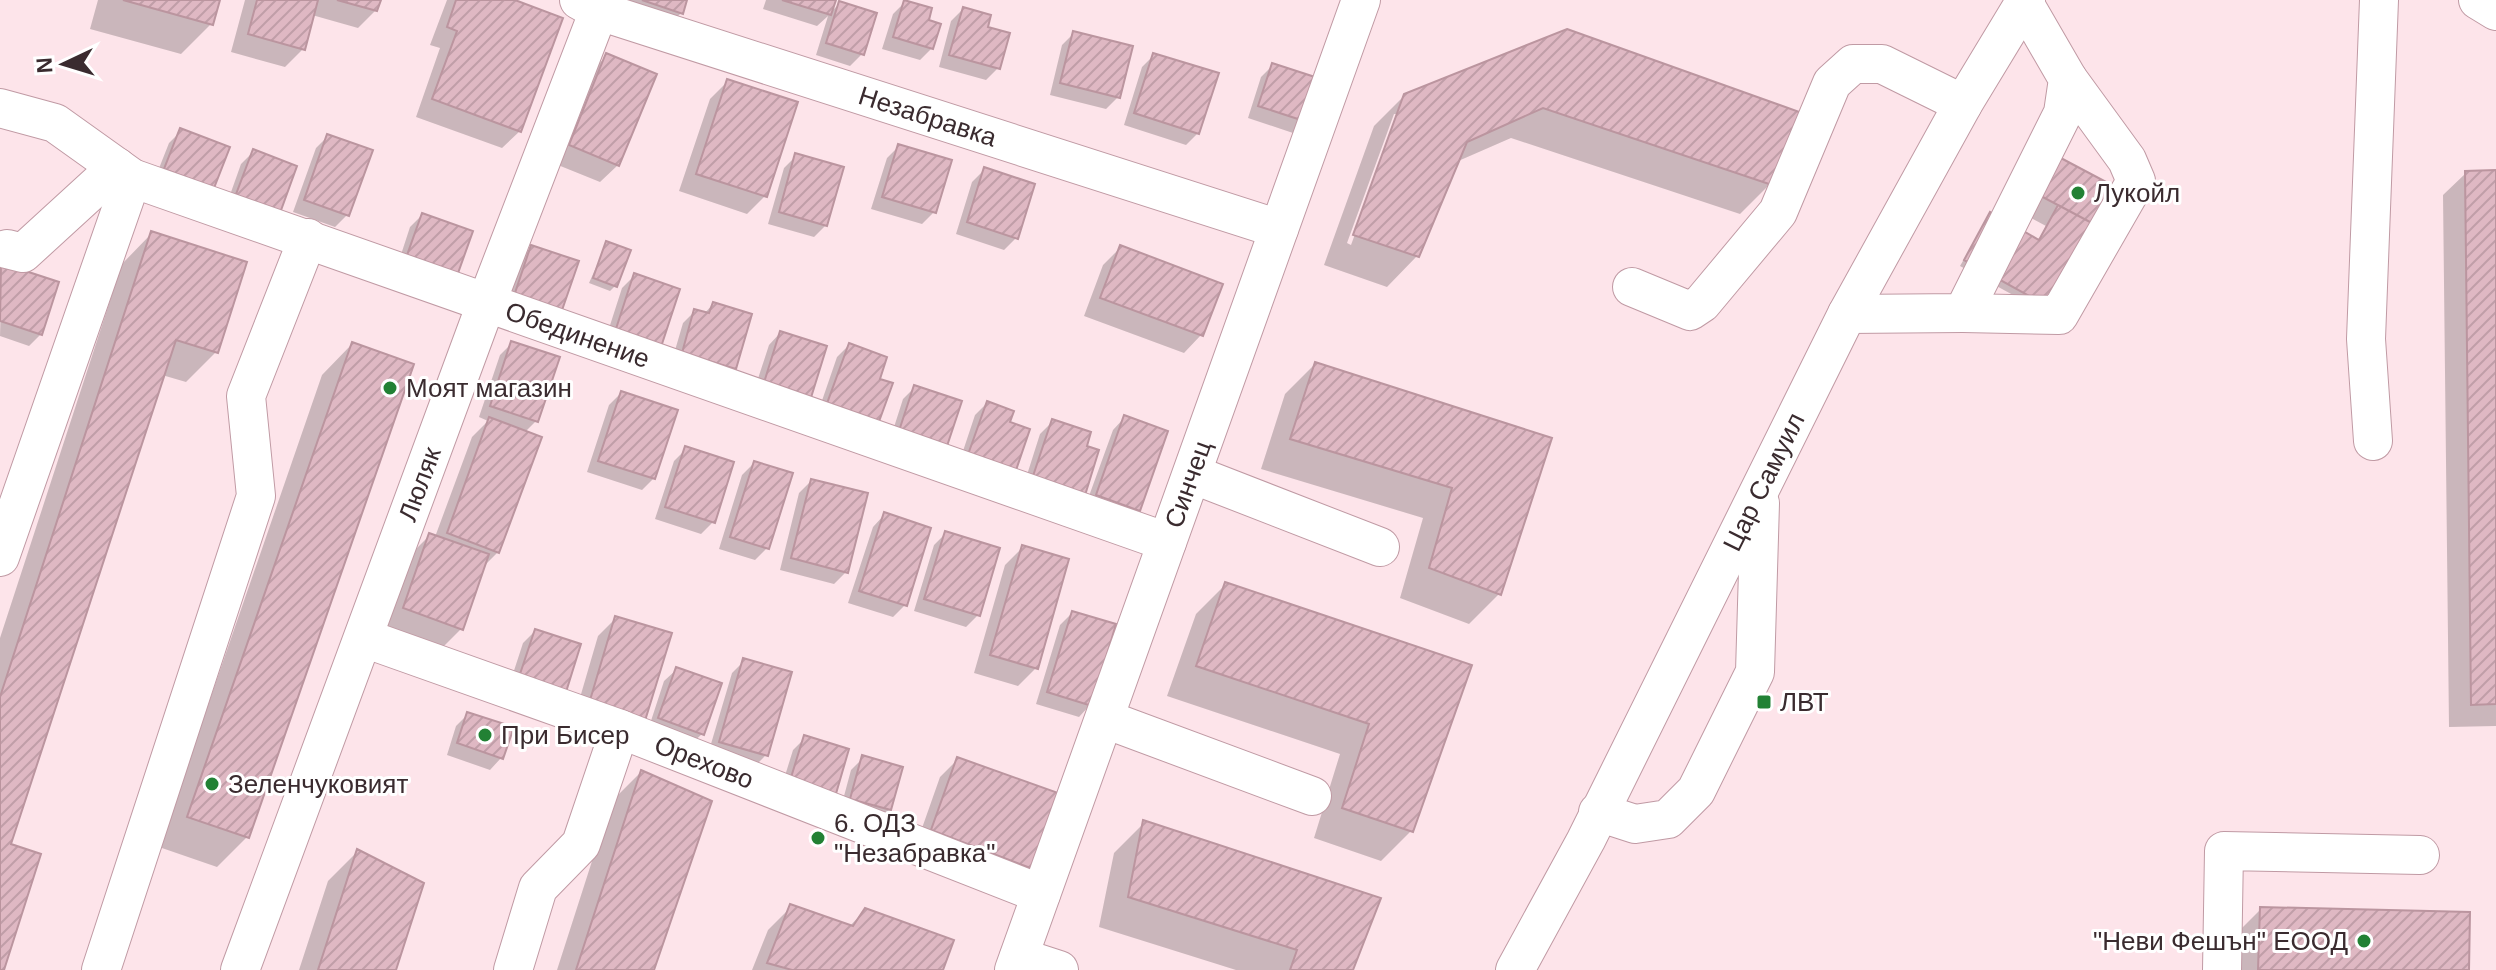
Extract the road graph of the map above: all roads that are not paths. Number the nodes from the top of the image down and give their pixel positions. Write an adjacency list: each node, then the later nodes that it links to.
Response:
1 (1361, 0): 11 (street, Синчец)
2 (2379, 0): 18 (street)
3 (2478, 0): 6 (street)
4 (2025, 1): 7 (street); 8 (street, Цар Самуил)
5 (594, 4): 11 (street, Незабравка); 15 (street, Люляк)
6 (2496, 11)
7 (2068, 79): 16 (street); 16 (street)
8 (1963, 104): 14 (street); 17 (street, Цар Самуил)
9 (0, 108): 10 (street, Обединение)
10 (125, 173): 12 (street, Обединение); 13 (street); 23 (street)
11 (1279, 229): 19 (street, Синчец)
12 (308, 238): 15 (street, Обединение); 32 (street)
13 (7, 249)
14 (1632, 287)
15 (486, 304): 21 (street, Обединение); 24 (street, Люляк)
16 (1963, 313): 17 (street)
17 (1847, 314): 20 (street, Цар Самуил)
18 (2373, 441)
19 (1192, 474): 21 (street, Синчец); 22 (street)
20 (1760, 496): 28 (street, Цар Самуил); 28 (street)
21 (1167, 542): 25 (street, Синчец)
22 (1380, 547)
23 (0, 557)
24 (364, 638): 26 (street, Орехово); 33 (street, Люляк)
25 (1105, 719): 27 (street); 30 (street, Синчец)
26 (620, 729): 30 (street, Орехово); 34 (street)
27 (1312, 796)
28 (1598, 812): 36 (street, Цар Самуил)
29 (2420, 855): 37 (street)
30 (1041, 894): 31 (street, Синчец)
31 (1017, 963): 35 (street)
32 (101, 970)
33 (240, 970)
34 (513, 970)
35 (1059, 970)
36 (1515, 970)
37 (2222, 970)

